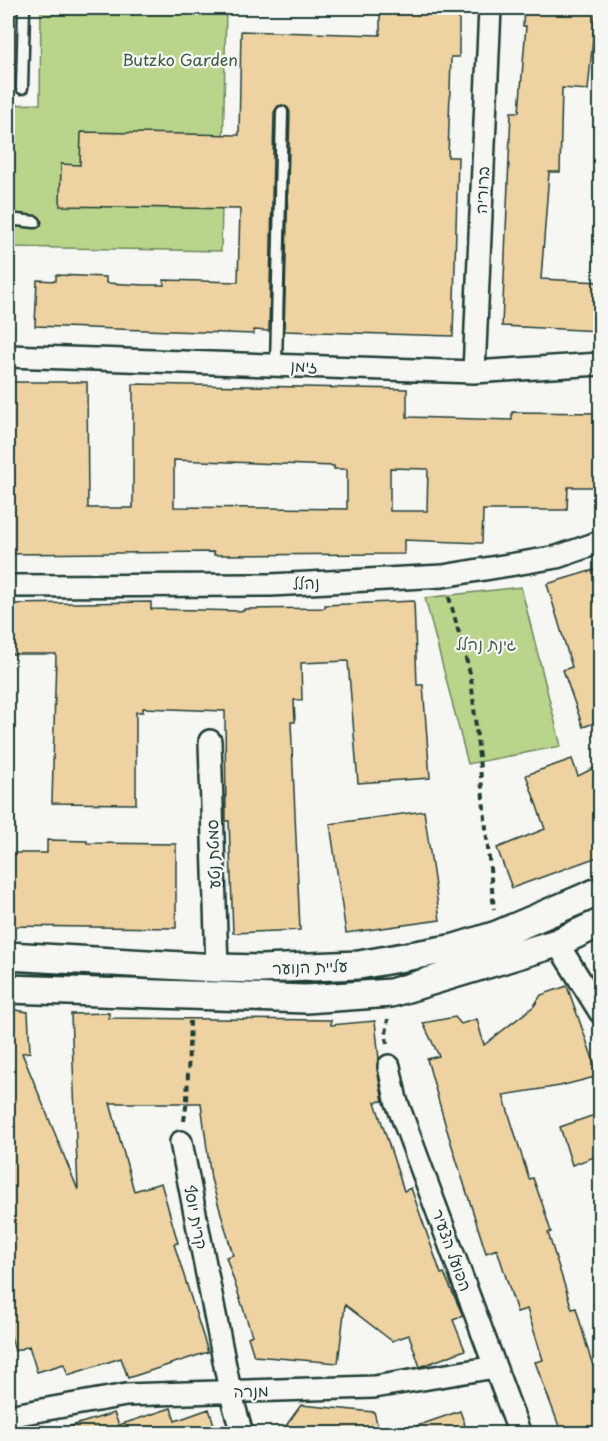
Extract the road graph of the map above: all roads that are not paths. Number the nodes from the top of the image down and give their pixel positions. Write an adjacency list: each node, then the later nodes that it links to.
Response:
1 (24, 8): 3 (lane)
2 (490, 8): 10 (street, ברוריה)
3 (22, 88)
4 (282, 112): 9 (lane)
5 (8, 219): 6 (lane)
6 (35, 222)
7 (8, 356): 9 (street, זימן)
8 (600, 364): 10 (street, זימן)
9 (276, 365): 10 (street, זימן)
10 (474, 372)
11 (600, 542): 12 (street, נהלל)
12 (8, 586)
13 (210, 741): 18 (street, סמטת נטע)
14 (600, 891): 18 (street, עליית הנוער)
15 (600, 923): 16 (street, עליית הנוער)
16 (557, 943): 19 (street, עליית הנוער); 20 (street)
17 (8, 956): 18 (street, עליית הנוער)
18 (217, 968)
19 (8, 989)
20 (600, 1012)
21 (389, 1066): 23 (street, הפועל הצעיר)
22 (182, 1142): 24 (street, קרית יוסף)
23 (495, 1367): 24 (street, מנרה); 27 (street, הפועל הצעיר)
24 (230, 1391): 25 (street, מנרה); 26 (street, קרית יוסף)
25 (8, 1416)
26 (242, 1434)
27 (520, 1434)

